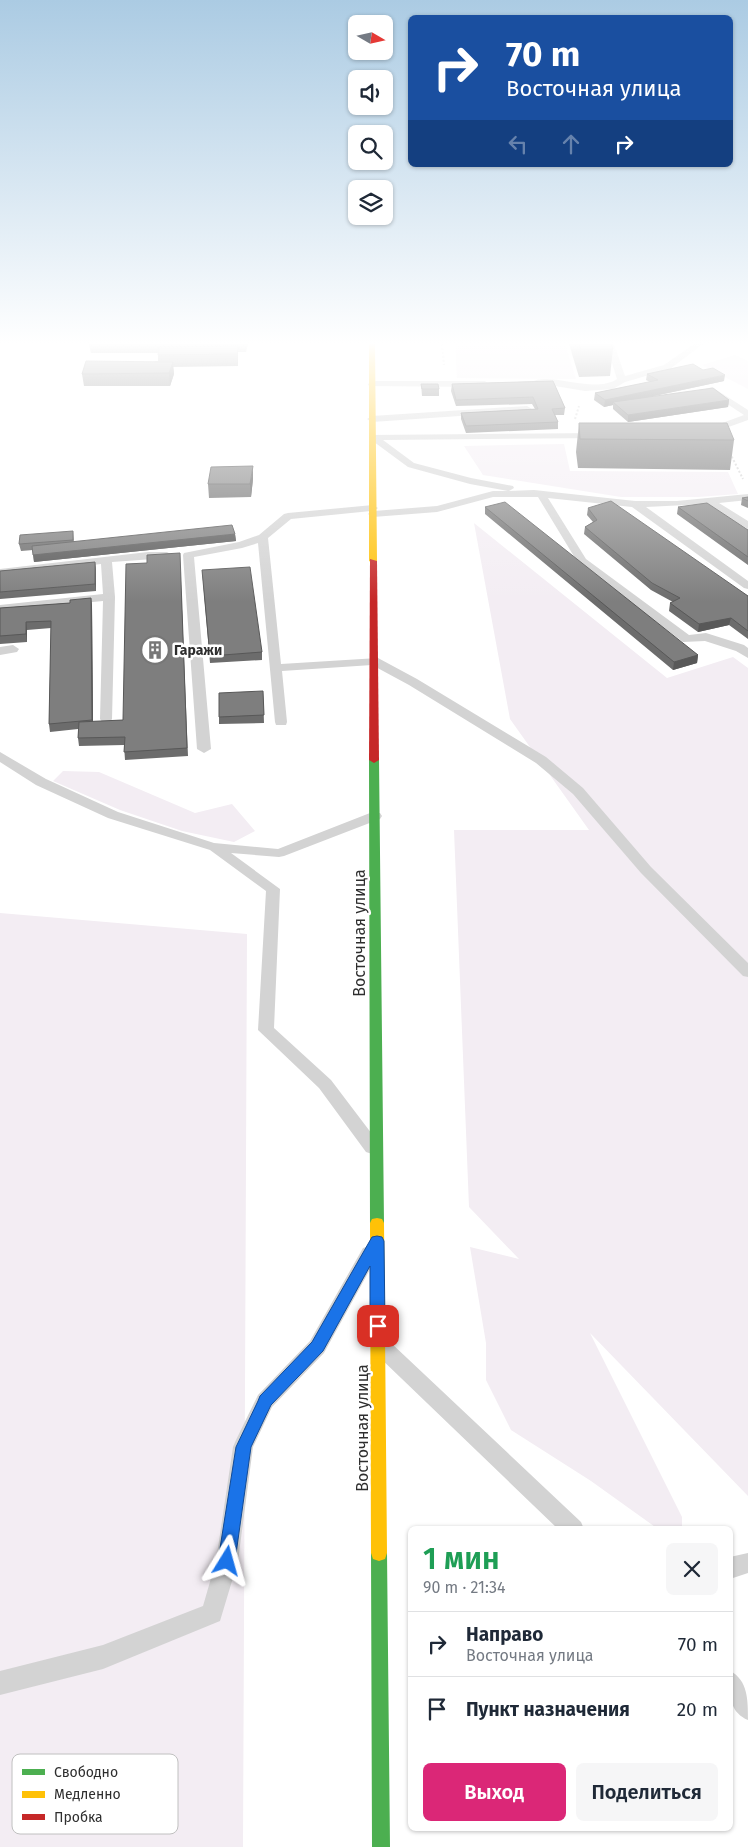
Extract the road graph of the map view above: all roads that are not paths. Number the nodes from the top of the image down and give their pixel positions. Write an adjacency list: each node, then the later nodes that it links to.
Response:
1 (373, 430): 5 (main road, Восточная улица)
2 (710, 430): 3 (lane)
3 (700, 433)
4 (607, 436): 5 (lane)
5 (373, 437): 6 (lane); 10 (main road, Восточная улица)
6 (541, 494): 9 (lane); 10 (lane); 21 (lane)
7 (748, 497): 8 (lane)
8 (710, 502): 9 (lane); 11 (lane)
9 (635, 504): 16 (lane)
10 (373, 511): 12 (lane); 22 (main road, Восточная улица)
11 (748, 526)
12 (263, 537): 13 (lane); 23 (lane)
13 (188, 555): 14 (lane); 26 (lane)
14 (106, 560): 15 (lane); 17 (lane)
15 (0, 572)
16 (748, 586)
17 (109, 597): 18 (lane); 24 (lane)
18 (0, 608)
19 (13, 649): 20 (lane)
20 (0, 650)
21 (748, 654)
22 (374, 661): 23 (lane); 28 (main road, Восточная улица); 30 (lane)
23 (276, 668): 25 (lane)
24 (106, 719)
25 (281, 722)
26 (204, 749)
27 (0, 756): 29 (lane)
28 (374, 816): 29 (lane); 31 (main road, Восточная улица)
29 (213, 847): 31 (lane)
30 (748, 972)
31 (376, 1153): 32 (main road, Восточная улица)
32 (377, 1241): 33 (main road, Восточная улица); 37 (lane)
33 (378, 1343): 34 (lane); 40 (main road, Восточная улица)
34 (570, 1526)
35 (748, 1563): 36 (lane)
36 (733, 1567)
37 (0, 1683)
38 (733, 1687): 39 (lane)
39 (748, 1708)
40 (381, 1847)

